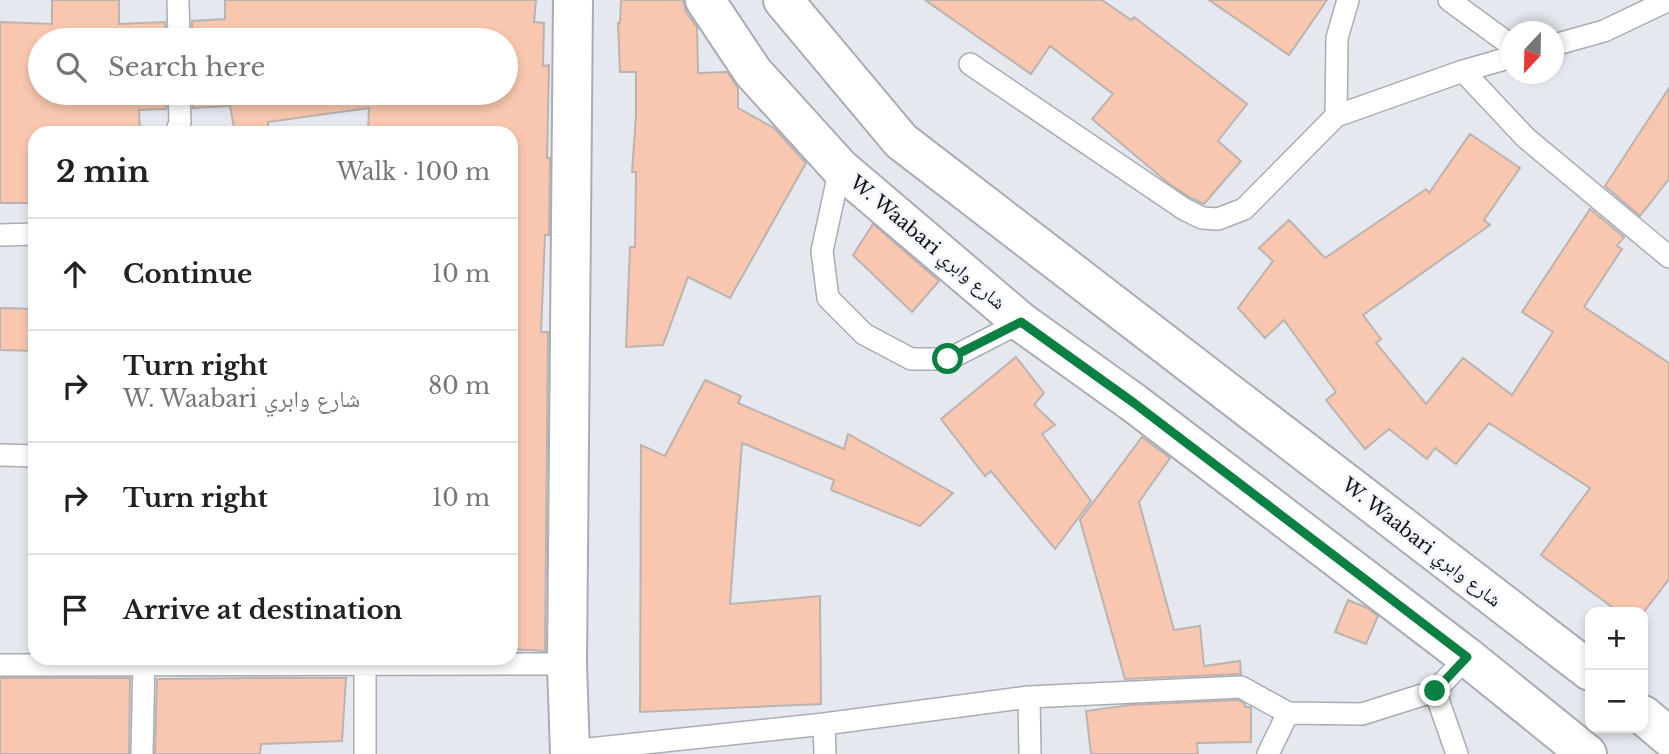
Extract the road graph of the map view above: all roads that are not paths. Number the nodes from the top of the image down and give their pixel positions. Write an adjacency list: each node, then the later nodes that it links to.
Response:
1 (178, 0): 8 (lane)
2 (573, 0): 27 (main road)
3 (705, 0): 17 (main road, W. Waabari شارع وابري)
4 (783, 0): 31 (main road, W. Waabari شارع وابري)
5 (1348, 0): 15 (lane)
6 (1449, 0): 9 (lane)
7 (1669, 0): 10 (lane)
8 (178, 28)
9 (1501, 39)
10 (1564, 43)
11 (1501, 60): 13 (lane)
12 (970, 64): 15 (lane)
13 (1463, 71): 15 (lane); 20 (lane)
14 (179, 105): 16 (lane)
15 (1336, 116)
16 (179, 126)
17 (840, 168): 21 (main road, W. Waabari شارع وابري); 21 (lane)
18 (28, 234): 19 (lane)
19 (0, 235)
20 (1669, 257)
21 (1021, 322): 24 (main road, W. Waabari شارع وابري)
22 (0, 455): 23 (lane)
23 (28, 456)
24 (1467, 657): 32 (lane); 45 (main road, W. Waabari شارع وابري)
25 (28, 664): 28 (lane)
26 (518, 664): 27 (lane)
27 (567, 664): 38 (main road)
28 (0, 665)
29 (144, 665): 39 (lane)
30 (365, 665): 40 (lane)
31 (1589, 670)
32 (1435, 691): 34 (lane); 44 (lane)
33 (1029, 697): 34 (lane); 36 (lane); 42 (lane)
34 (1288, 713): 43 (lane)
35 (1648, 719): 37 (main road)
36 (824, 724): 38 (lane); 41 (lane)
37 (1669, 737)
38 (570, 752)
39 (142, 754)
40 (365, 754)
41 (825, 754)
42 (1030, 754)
43 (1268, 754)
44 (1457, 754)
45 (1587, 754)

